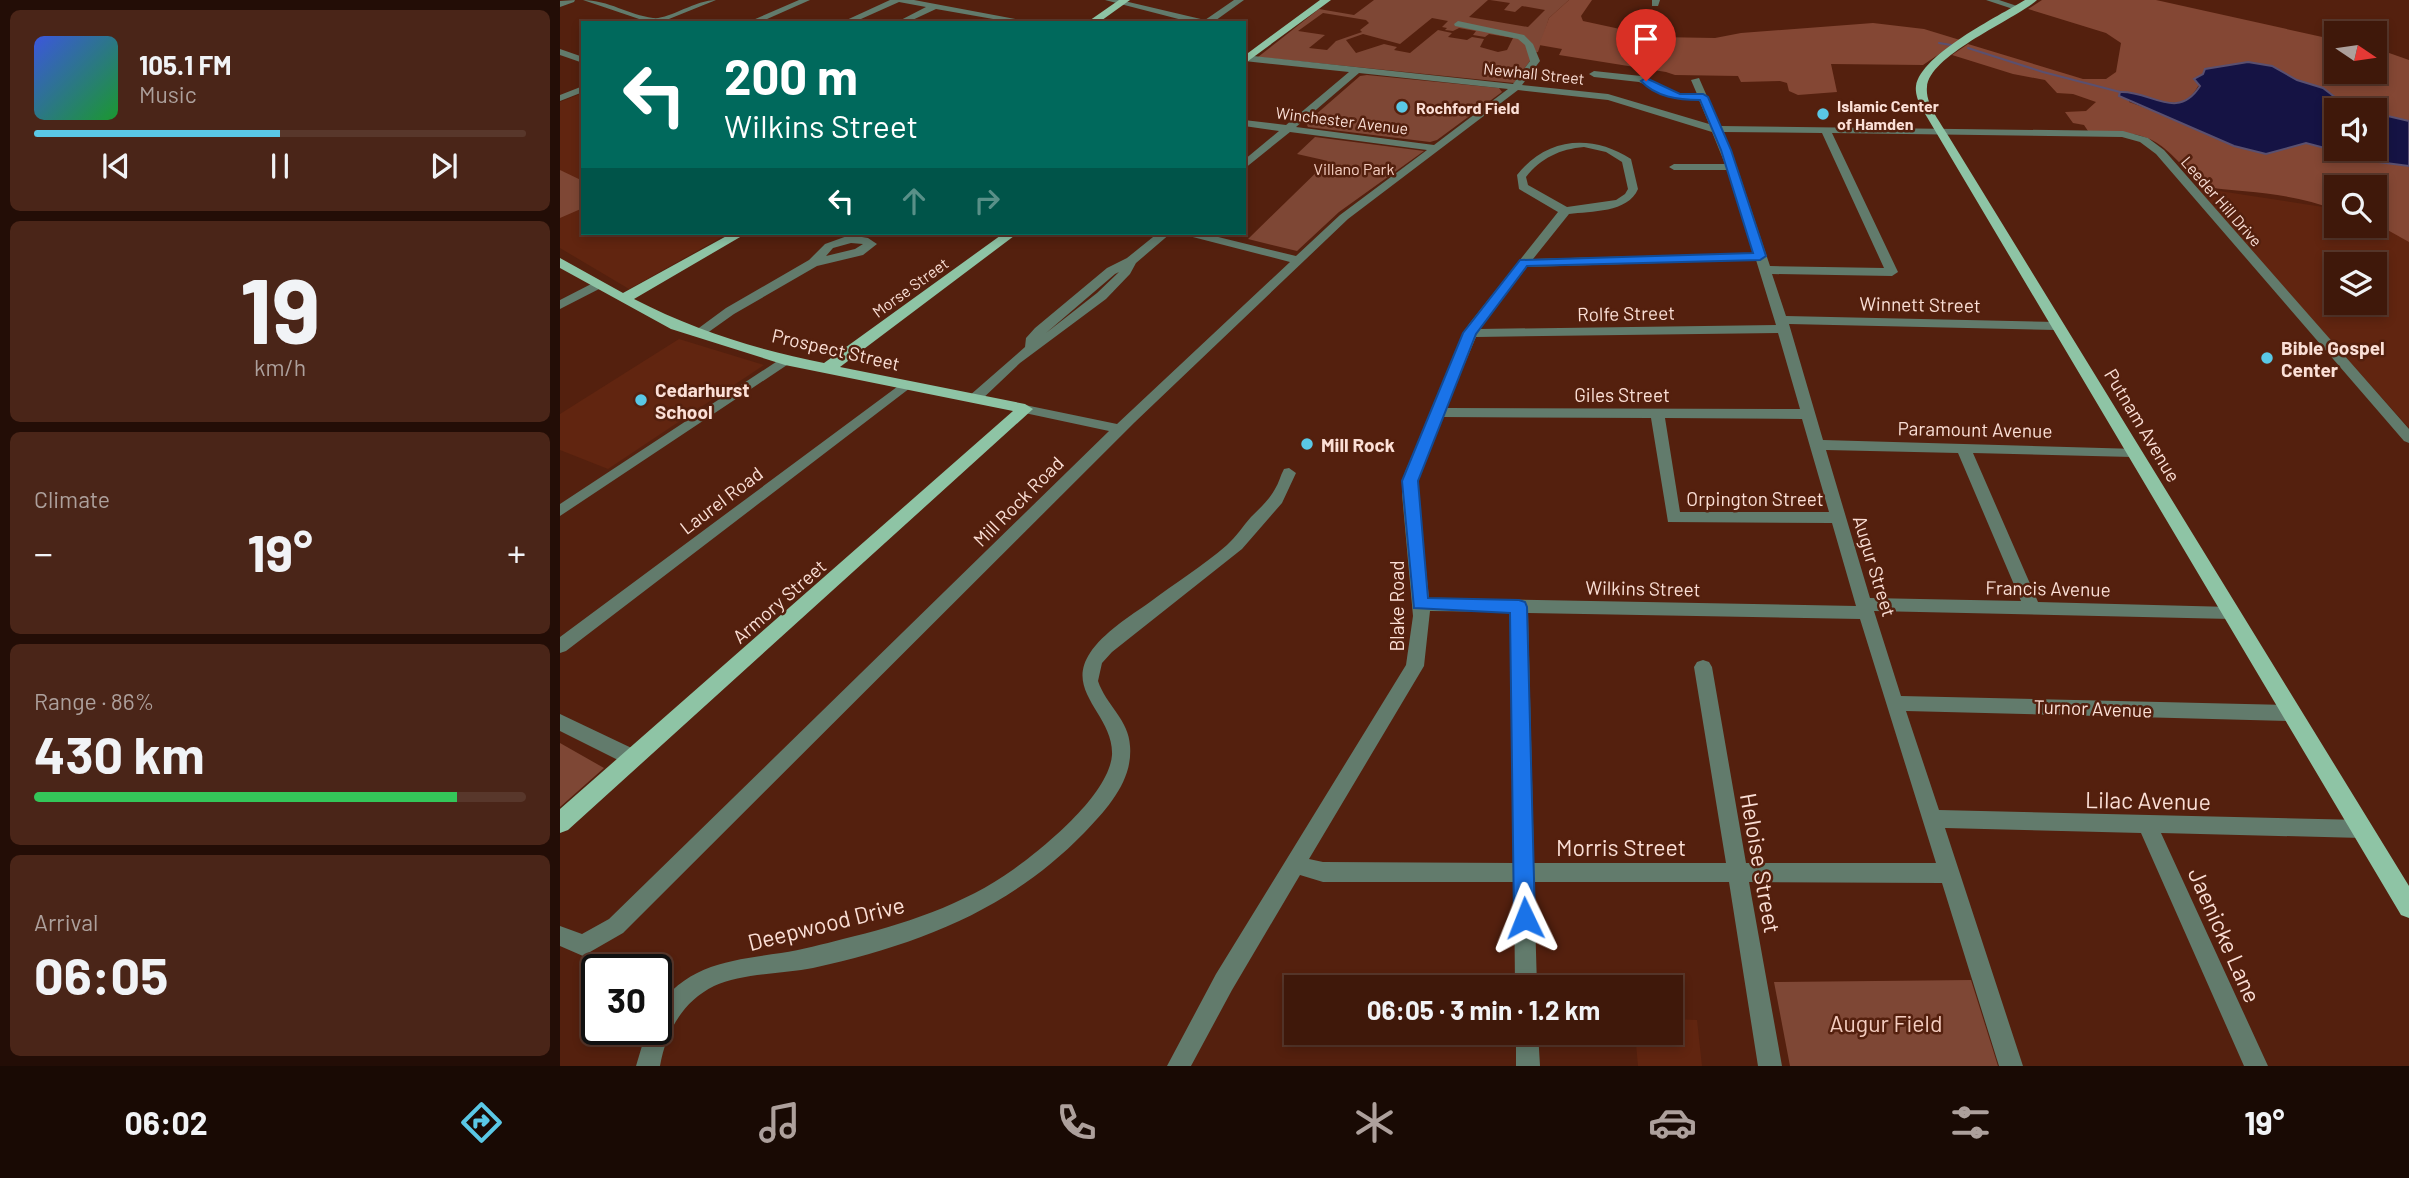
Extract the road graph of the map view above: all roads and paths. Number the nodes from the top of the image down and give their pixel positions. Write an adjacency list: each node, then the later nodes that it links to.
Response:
1 (572, 0): 13 (street)
2 (587, 0): 14 (street)
3 (611, 0): 14 (street)
4 (712, 0): 19 (street)
5 (806, 0): 20 (street)
6 (899, 0): 15 (street); 21 (street)
7 (1109, 0): 12 (street)
8 (1240, 0): 25 (street)
9 (1326, 0): 28 (main road)
10 (1990, 0): 16 (street)
11 (2032, 0): 16 (main road, Putnam Avenue)
12 (1123, 1): 23 (main road); 24 (street)
13 (560, 4)
14 (600, 4): 18 (street)
15 (936, 6): 17 (street); 22 (street)
16 (2019, 8): 44 (main road, Putnam Avenue)
17 (996, 20)
18 (656, 21)
19 (661, 21)
20 (755, 21)
21 (849, 21)
22 (903, 21)
23 (1094, 21)
24 (1198, 21)
25 (1209, 21)
26 (1458, 24): 35 (street)
27 (560, 52): 29 (street)
28 (1246, 58)
29 (581, 59)
30 (1246, 59): 32 (street, Newhall Street)
31 (1598, 63): 33 (street)
32 (1357, 70): 35 (street, Newhall Street); 41 (street)
33 (1594, 74): 37 (street); 38 (street)
34 (1696, 79): 38 (street, Augur Street)
35 (1516, 87): 37 (street, Newhall Street); 45 (street, Mill Rock Road)
36 (581, 90): 39 (street)
37 (1586, 94): 42 (street, Newhall Street)
38 (1703, 97): 42 (street, Augur Street)
39 (560, 98)
40 (1246, 123): 41 (street, Winchester Avenue)
41 (1289, 129): 45 (street, Winchester Avenue); 46 (street)
42 (1718, 130): 43 (street, Newhall Street); 48 (street, Augur Street)
43 (1826, 132): 44 (street, Newhall Street); 58 (street)
44 (1941, 134): 63 (main road, Putnam Avenue); 75 (street, Leeder Hill Drive)
45 (1436, 148): 54 (street, Mill Rock Road)
46 (1246, 164)
47 (1674, 167): 48 (street)
48 (1732, 167): 58 (street, Augur Street)
49 (1565, 211): 49 (street); 57 (street, Blake Road)
50 (737, 235): 60 (main road)
51 (1009, 235): 67 (main road, Morse Street)
52 (1163, 235): 69 (street)
53 (1197, 235): 54 (street)
54 (1297, 260): 74 (street, Mill Rock Road)
55 (560, 262): 59 (main road, Prospect Street)
56 (813, 263): 64 (street)
57 (1524, 263): 58 (street); 65 (street, Blake Road)
58 (1762, 263): 62 (street, Augur Street)
59 (597, 285): 60 (main road, Prospect Street); 61 (street)
60 (623, 299): 64 (main road, Prospect Street)
61 (560, 305)
62 (1782, 325): 63 (street, Winnett Street); 65 (street, Rolfe Street); 73 (street, Augur Street)
63 (2057, 326): 78 (main road, Putnam Avenue)
64 (698, 333): 66 (main road, Prospect Street)
65 (1470, 333): 71 (street, Blake Road)
66 (785, 360): 67 (main road, Prospect Street); 80 (street)
67 (828, 368): 68 (main road, Prospect Street)
68 (905, 385): 69 (main road, Prospect Street); 87 (street, Laurel Road)
69 (974, 399): 70 (main road, Prospect Street)
70 (1025, 410): 74 (street, Prospect Street); 92 (main road, Armory Street)
71 (1437, 412): 72 (street, Giles Street); 82 (street, Blake Road)
72 (1657, 413): 73 (street, Giles Street); 81 (street, Orpington Street)
73 (1808, 414): 76 (street, Augur Street)
74 (1120, 429): 102 (street, Mill Rock Road)
75 (2409, 438)
76 (1817, 444): 77 (street, Paramount Avenue); 81 (street, Augur Street)
77 (1963, 449): 78 (street, Paramount Avenue); 85 (street)
78 (2132, 452): 86 (main road, Putnam Avenue)
79 (1289, 473): 105 (street, Deepwood Drive)
80 (560, 511)
81 (1838, 517): 84 (street, Augur Street)
82 (1420, 604): 83 (street, Wilkins Street); 97 (street, Blake Road)
83 (1519, 607): 84 (street, Wilkins Street); 98 (street)
84 (1865, 608): 85 (street, Francis Avenue); 89 (street, Augur Street)
85 (2032, 608): 86 (street, Francis Avenue)
86 (2231, 612): 90 (main road, Putnam Avenue)
87 (560, 646)
88 (1703, 667): 99 (street, Heloise Street)
89 (1894, 702): 90 (street, Turnor Avenue); 93 (street, Augur Street)
90 (2291, 713): 96 (main road, Putnam Avenue)
91 (560, 722): 92 (street)
92 (632, 758): 94 (main road, Armory Street)
93 (1933, 819): 95 (street, Lilac Avenue); 100 (street, Augur Street)
94 (560, 823)
95 (2147, 825): 96 (street, Lilac Avenue); 110 (street, Jaenicke Lane)
96 (2362, 829): 101 (main road, Putnam Avenue)
97 (1296, 865): 98 (street, Morris Street); 106 (street, Blake Road)
98 (1523, 872): 99 (street, Morris Street); 103 (street)
99 (1737, 872): 100 (street, Morris Street); 108 (street, Heloise Street)
100 (1948, 873): 109 (street, Augur Street)
101 (2409, 907)
102 (560, 936)
103 (1526, 975)
104 (1527, 1045): 107 (street)
105 (648, 1066)
106 (1179, 1066)
107 (1528, 1066)
108 (1770, 1066)
109 (2011, 1066)
110 (2256, 1066)

